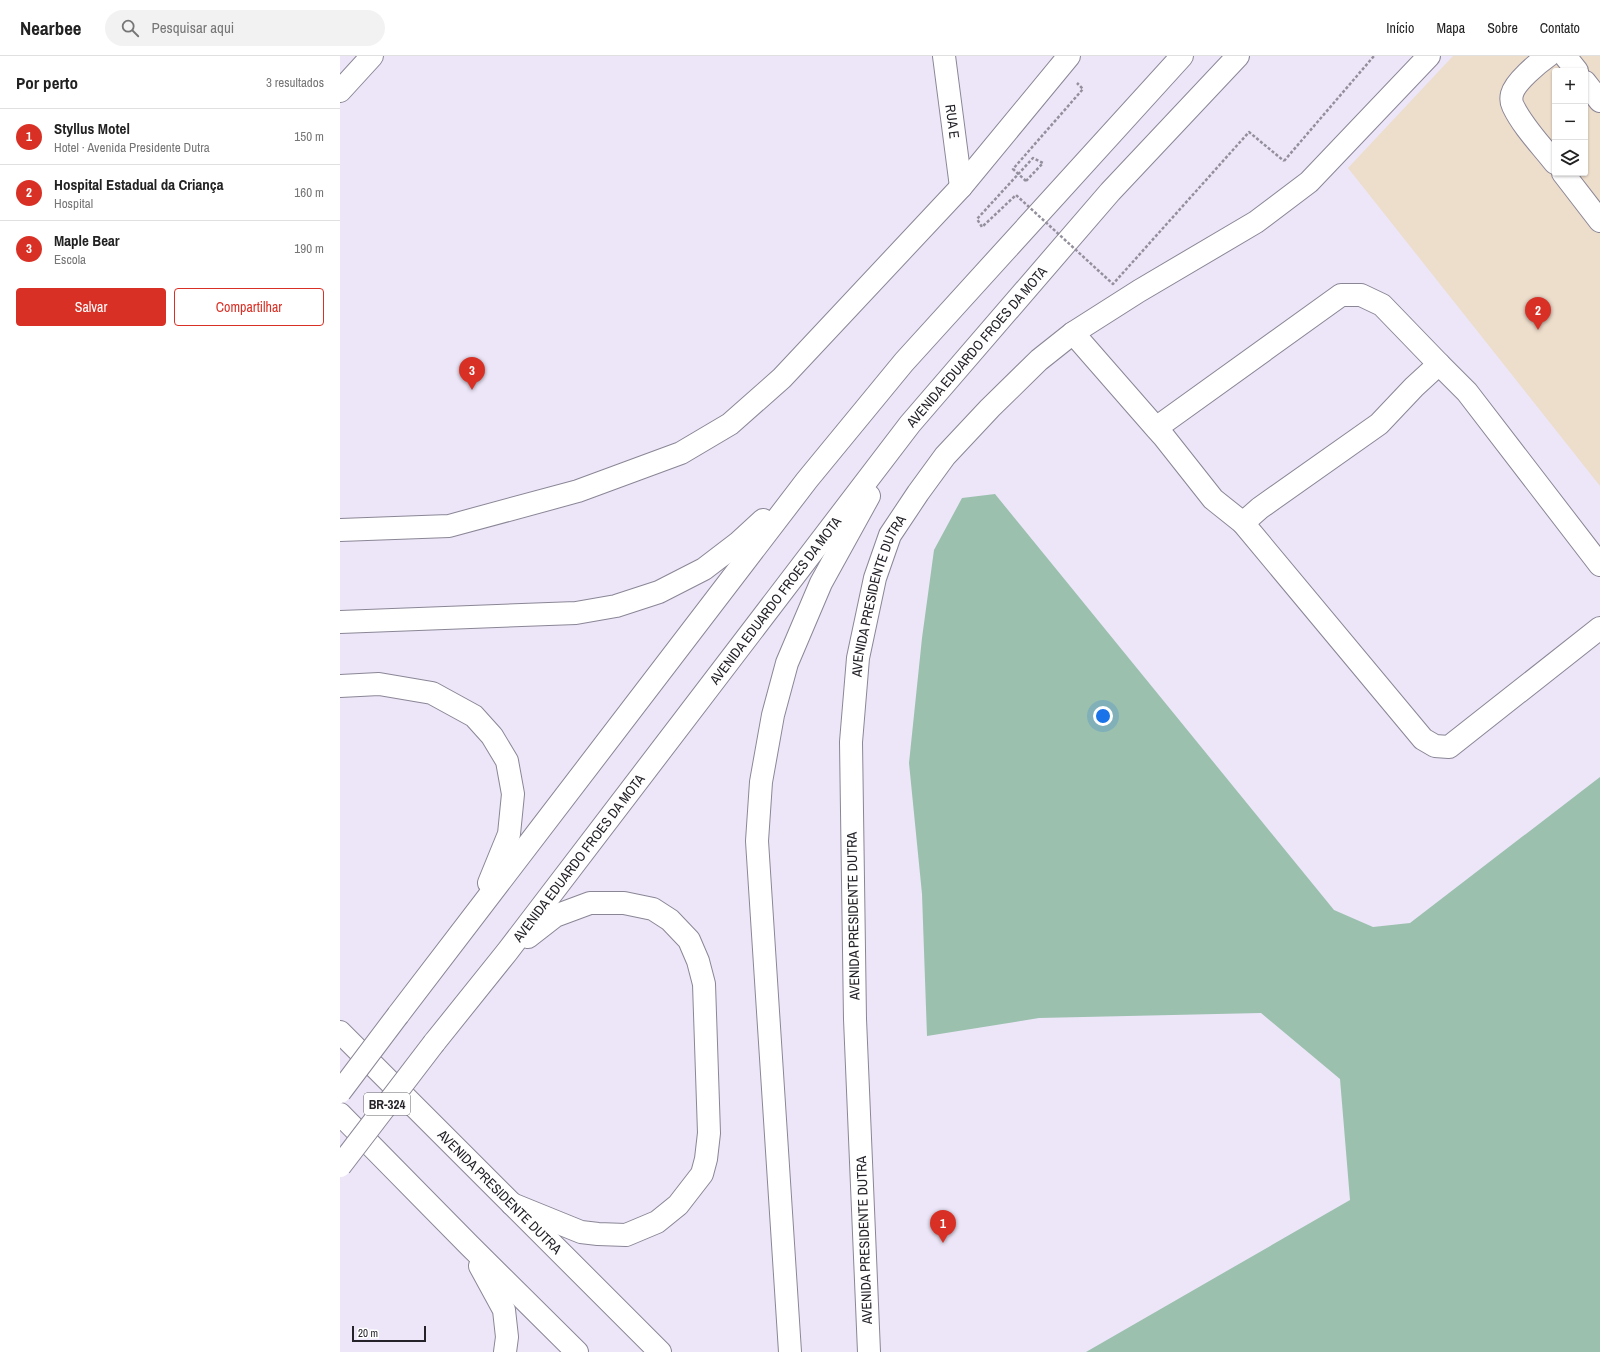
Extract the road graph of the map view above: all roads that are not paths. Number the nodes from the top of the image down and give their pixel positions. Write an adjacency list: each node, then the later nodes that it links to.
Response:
1 (372, 56): 11 (main road)
2 (944, 56): 15 (main road, RUA E)
3 (1182, 56): 21 (main road)
4 (1238, 56): 19 (main road, AVENIDA EDUARDO FROES DA MOTA)
5 (1429, 56): 17 (main road, AVENIDA PRESIDENTE DUTRA)
6 (1548, 56): 13 (main road)
7 (1565, 56): 9 (main road)
8 (1064, 62): 15 (main road)
9 (1575, 68)
10 (1588, 86): 12 (main road)
11 (340, 91)
12 (1600, 101)
13 (1552, 159)
14 (1565, 176): 16 (main road)
15 (961, 188): 23 (main road)
16 (1600, 221)
17 (1073, 333): 20 (main road); 40 (main road, AVENIDA PRESIDENTE DUTRA)
18 (1439, 364): 20 (main road); 22 (main road); 24 (main road)
19 (910, 424): 29 (main road, AVENIDA EDUARDO FROES DA MOTA); 39 (main road)
20 (1156, 428): 22 (main road)
21 (807, 480): 25 (main road); 28 (main road)
22 (1242, 523): 26 (main road)
23 (340, 530)
24 (1600, 565)
25 (340, 622)
26 (1600, 628)
27 (340, 686): 28 (main road)
28 (478, 910): 31 (main road, BR-324, bridge)
29 (507, 952): 33 (main road, AVENIDA EDUARDO FROES DA MOTA / BR-324, bridge); 34 (main road)
30 (340, 1032): 34 (main road, AVENIDA PRESIDENTE DUTRA)
31 (340, 1092)
32 (340, 1114): 35 (main road)
33 (340, 1166)
34 (512, 1204): 38 (main road, AVENIDA PRESIDENTE DUTRA)
35 (469, 1245): 36 (main road); 37 (main road)
36 (506, 1352)
37 (578, 1352)
38 (660, 1352)
39 (790, 1352)
40 (869, 1352)

